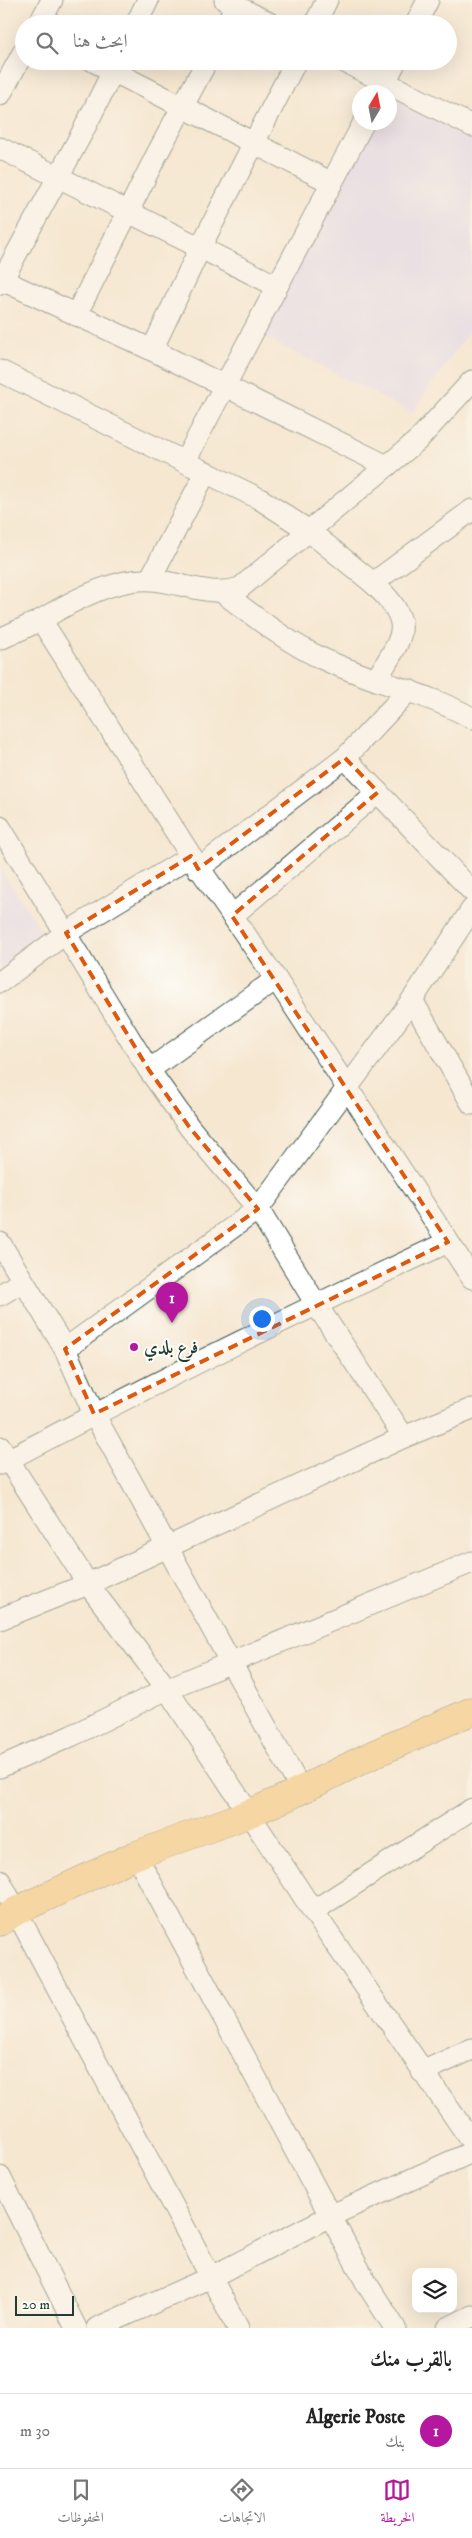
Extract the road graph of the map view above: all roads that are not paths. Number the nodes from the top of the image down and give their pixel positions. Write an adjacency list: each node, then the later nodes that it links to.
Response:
1 (52, 0): 6 (street)
2 (148, 0): 7 (street)
3 (327, 0): 9 (street)
4 (428, 0): 10 (street)
5 (229, 10): 8 (street)
6 (44, 15)
7 (140, 15)
8 (244, 15)
9 (320, 15)
10 (420, 15)
11 (15, 67): 20 (street)
12 (114, 70): 27 (street)
13 (123, 70): 22 (street)
14 (202, 70): 22 (street)
15 (291, 70): 25 (street)
16 (356, 70): 18 (street)
17 (391, 70): 19 (street)
18 (378, 85)
19 (384, 85)
20 (0, 94)
21 (397, 94): 23 (street)
22 (183, 107): 25 (street); 29 (street)
23 (472, 126)
24 (360, 130): 28 (street)
25 (254, 144): 28 (street); 30 (street)
26 (0, 148): 27 (street)
27 (57, 176): 29 (street); 31 (street)
28 (332, 184): 32 (street)
29 (128, 212): 30 (street); 33 (street)
30 (200, 248): 32 (street); 34 (street)
31 (0, 281): 33 (street)
32 (277, 286): 37 (street)
33 (76, 315): 34 (street)
34 (152, 350): 37 (street)
35 (0, 372): 38 (street)
36 (472, 382): 39 (street)
37 (224, 386): 38 (street); 39 (street)
38 (185, 461): 40 (street)
39 (387, 466): 42 (street)
40 (206, 472): 42 (street); 43 (street)
41 (472, 510): 44 (street)
42 (309, 530): 44 (street); 45 (street)
43 (150, 579): 45 (street); 46 (street)
44 (373, 583): 48 (street)
45 (222, 592): 48 (street)
46 (40, 620): 47 (street); 54 (street)
47 (0, 639)
48 (376, 680): 49 (street)
49 (409, 690): 50 (street); 51 (street)
50 (472, 718)
51 (345, 758): 52 (street); 54 (street)
52 (378, 792): 55 (street); 57 (street)
53 (0, 827): 58 (street)
54 (195, 862): 57 (street); 58 (street)
55 (472, 891)
56 (472, 909): 61 (street)
57 (232, 916): 59 (street)
58 (66, 933): 60 (street); 62 (street)
59 (276, 979): 62 (street); 63 (street)
60 (0, 982)
61 (412, 1000): 63 (street); 64 (street)
62 (148, 1070): 65 (street)
63 (348, 1090): 65 (street); 66 (street)
64 (472, 1104)
65 (258, 1209): 71 (street); 72 (street)
66 (448, 1242): 68 (street); 71 (street)
67 (0, 1243): 69 (street)
68 (472, 1278)
69 (23, 1281): 70 (street); 72 (street)
70 (0, 1294)
71 (316, 1304): 74 (street); 75 (street)
72 (65, 1349): 74 (street)
73 (472, 1409): 75 (street)
74 (94, 1414): 76 (street); 77 (street)
75 (404, 1437): 77 (street)
76 (3, 1457): 79 (street)
77 (168, 1547): 79 (street); 81 (street)
78 (472, 1562): 81 (street)
79 (88, 1584): 80 (street); 82 (street)
80 (0, 1620)
81 (230, 1662): 82 (street); 85 (street)
82 (167, 1689): 84 (street); 87 (street)
83 (472, 1711): 85 (main road)
84 (0, 1767)
85 (301, 1790): 87 (main road)
86 (472, 1808): 90 (street)
87 (248, 1814): 88 (main road); 90 (street)
88 (136, 1855): 91 (main road); 97 (street)
89 (0, 1881): 91 (street)
90 (313, 1911): 93 (street)
91 (8, 1916): 98 (street)
92 (472, 2049): 93 (street)
93 (422, 2072): 94 (street)
94 (472, 2142)
95 (472, 2152): 97 (street)
96 (0, 2177): 100 (street)
97 (330, 2216): 98 (street); 103 (street)
98 (210, 2277): 101 (street); 102 (street)
99 (472, 2316): 104 (street)
100 (76, 2328)
101 (97, 2328)
102 (238, 2328)
103 (395, 2328)
104 (448, 2328)

